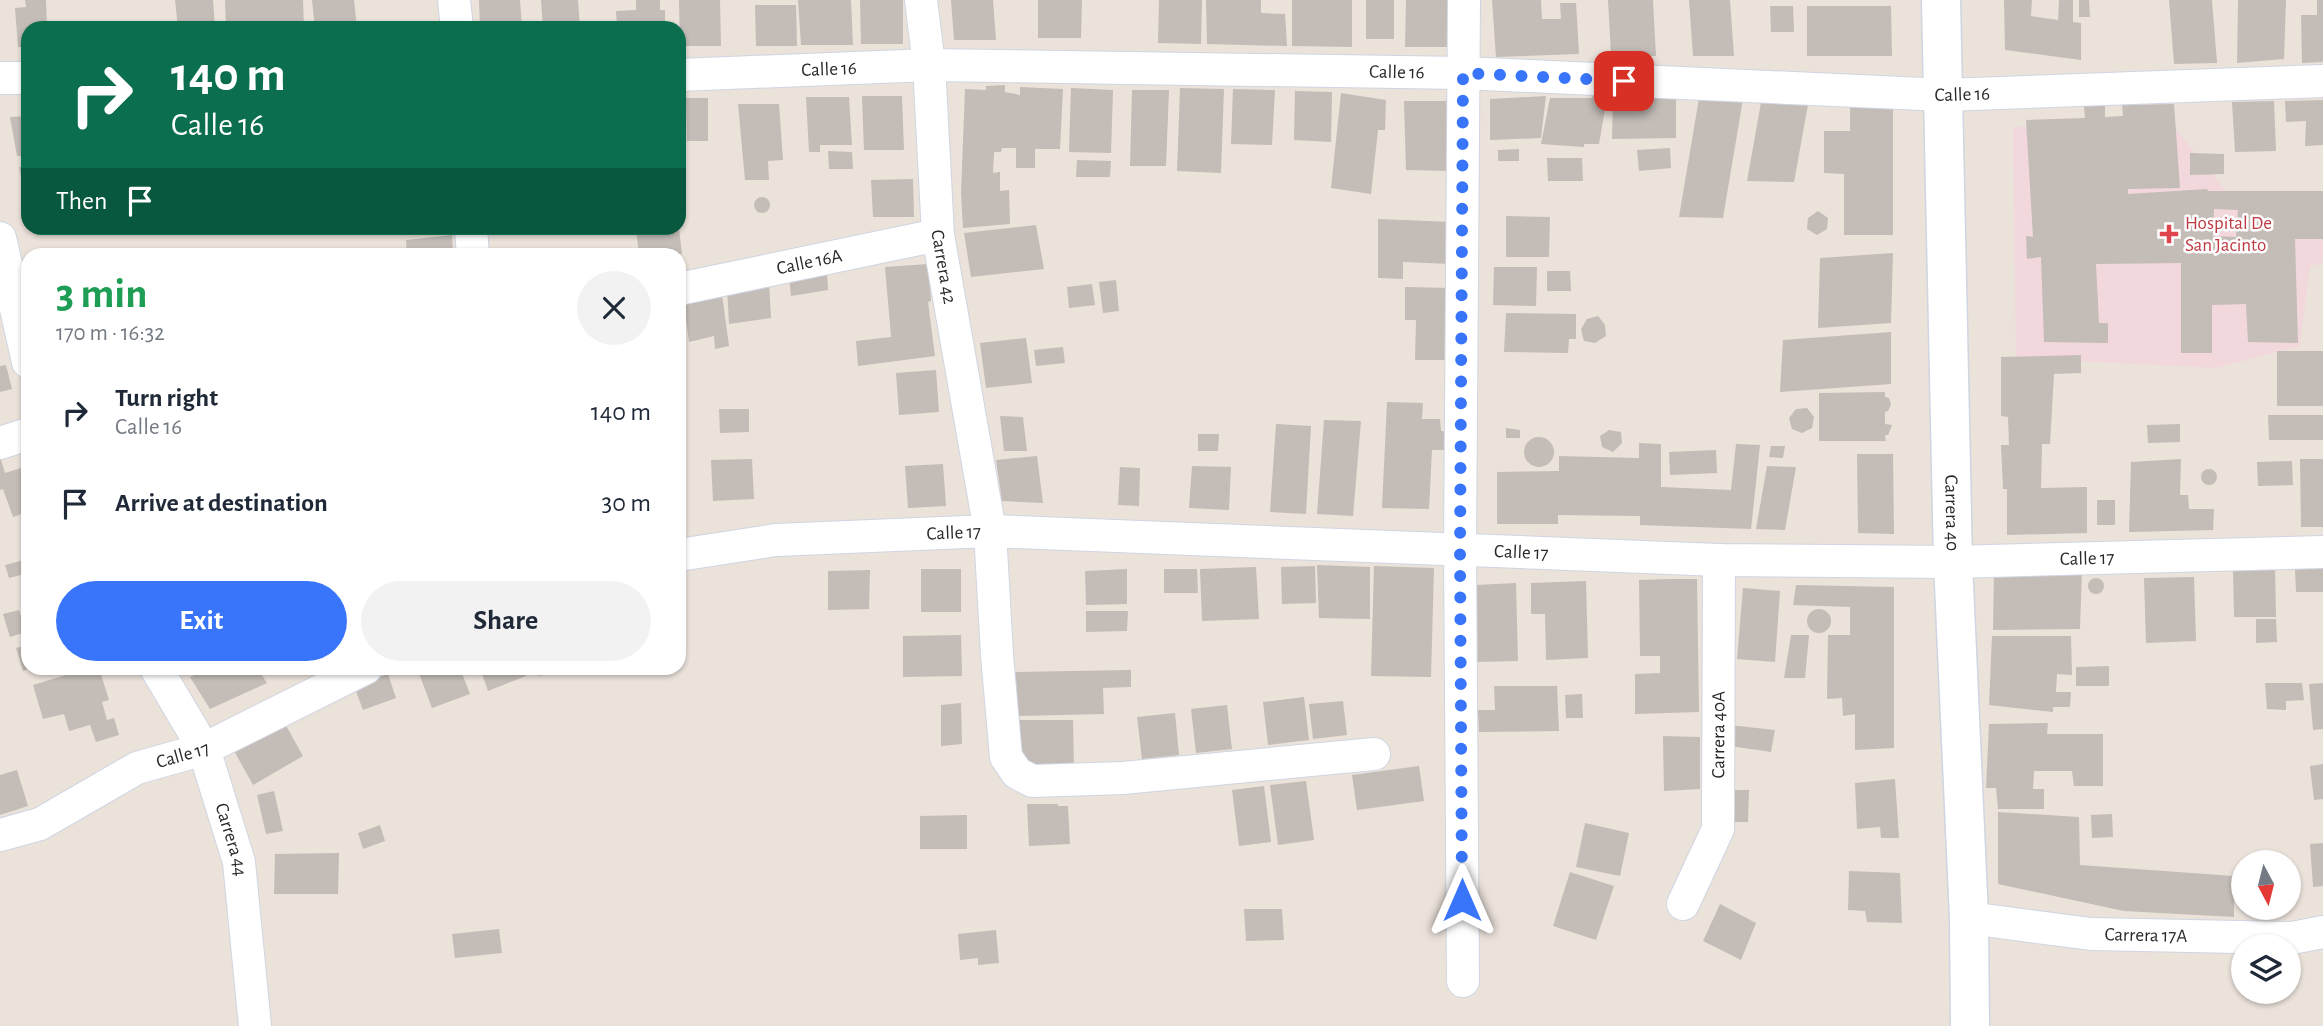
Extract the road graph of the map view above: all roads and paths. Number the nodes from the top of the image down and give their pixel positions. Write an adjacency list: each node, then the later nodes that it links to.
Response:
1 (454, 0): 5 (street)
2 (921, 0): 6 (street, Carrera 42)
3 (1464, 0): 7 (street)
4 (1941, 0): 12 (street, Carrera 40)
5 (456, 21)
6 (929, 65): 7 (street, Calle 16); 8 (street, Calle 16); 13 (street, Carrera 42)
7 (1463, 73): 12 (street, Calle 16); 20 (street)
8 (686, 75)
9 (0, 78): 10 (street)
10 (21, 78)
11 (2323, 81): 12 (street, Calle 16)
12 (1945, 95): 24 (street, Carrera 40)
13 (938, 235): 15 (street, Calle 16A); 19 (street, Carrera 42)
14 (0, 238): 16 (street)
15 (686, 288)
16 (21, 331)
17 (21, 436): 18 (street)
18 (0, 443)
19 (990, 531): 20 (street, Calle 17); 22 (street, Calle 17); 28 (street, Carrera 42)
20 (1460, 550): 23 (street, Calle 17); 33 (street)
21 (2323, 552): 24 (street, Calle 17)
22 (686, 554)
23 (1719, 560): 24 (street, Calle 17); 30 (street, Carrera 40A)
24 (1953, 562): 31 (street, Carrera 40)
25 (160, 675): 27 (street, Carrera 44)
26 (352, 675): 27 (street, Calle 17)
27 (204, 749): 29 (street, Calle 17); 34 (street, Carrera 44)
28 (1374, 754)
29 (0, 835)
30 (1683, 904)
31 (1969, 918): 32 (street, Carrera 17A); 35 (street, Carrera 40)
32 (2323, 932)
33 (1463, 981)
34 (255, 1026)
35 (1970, 1026)

